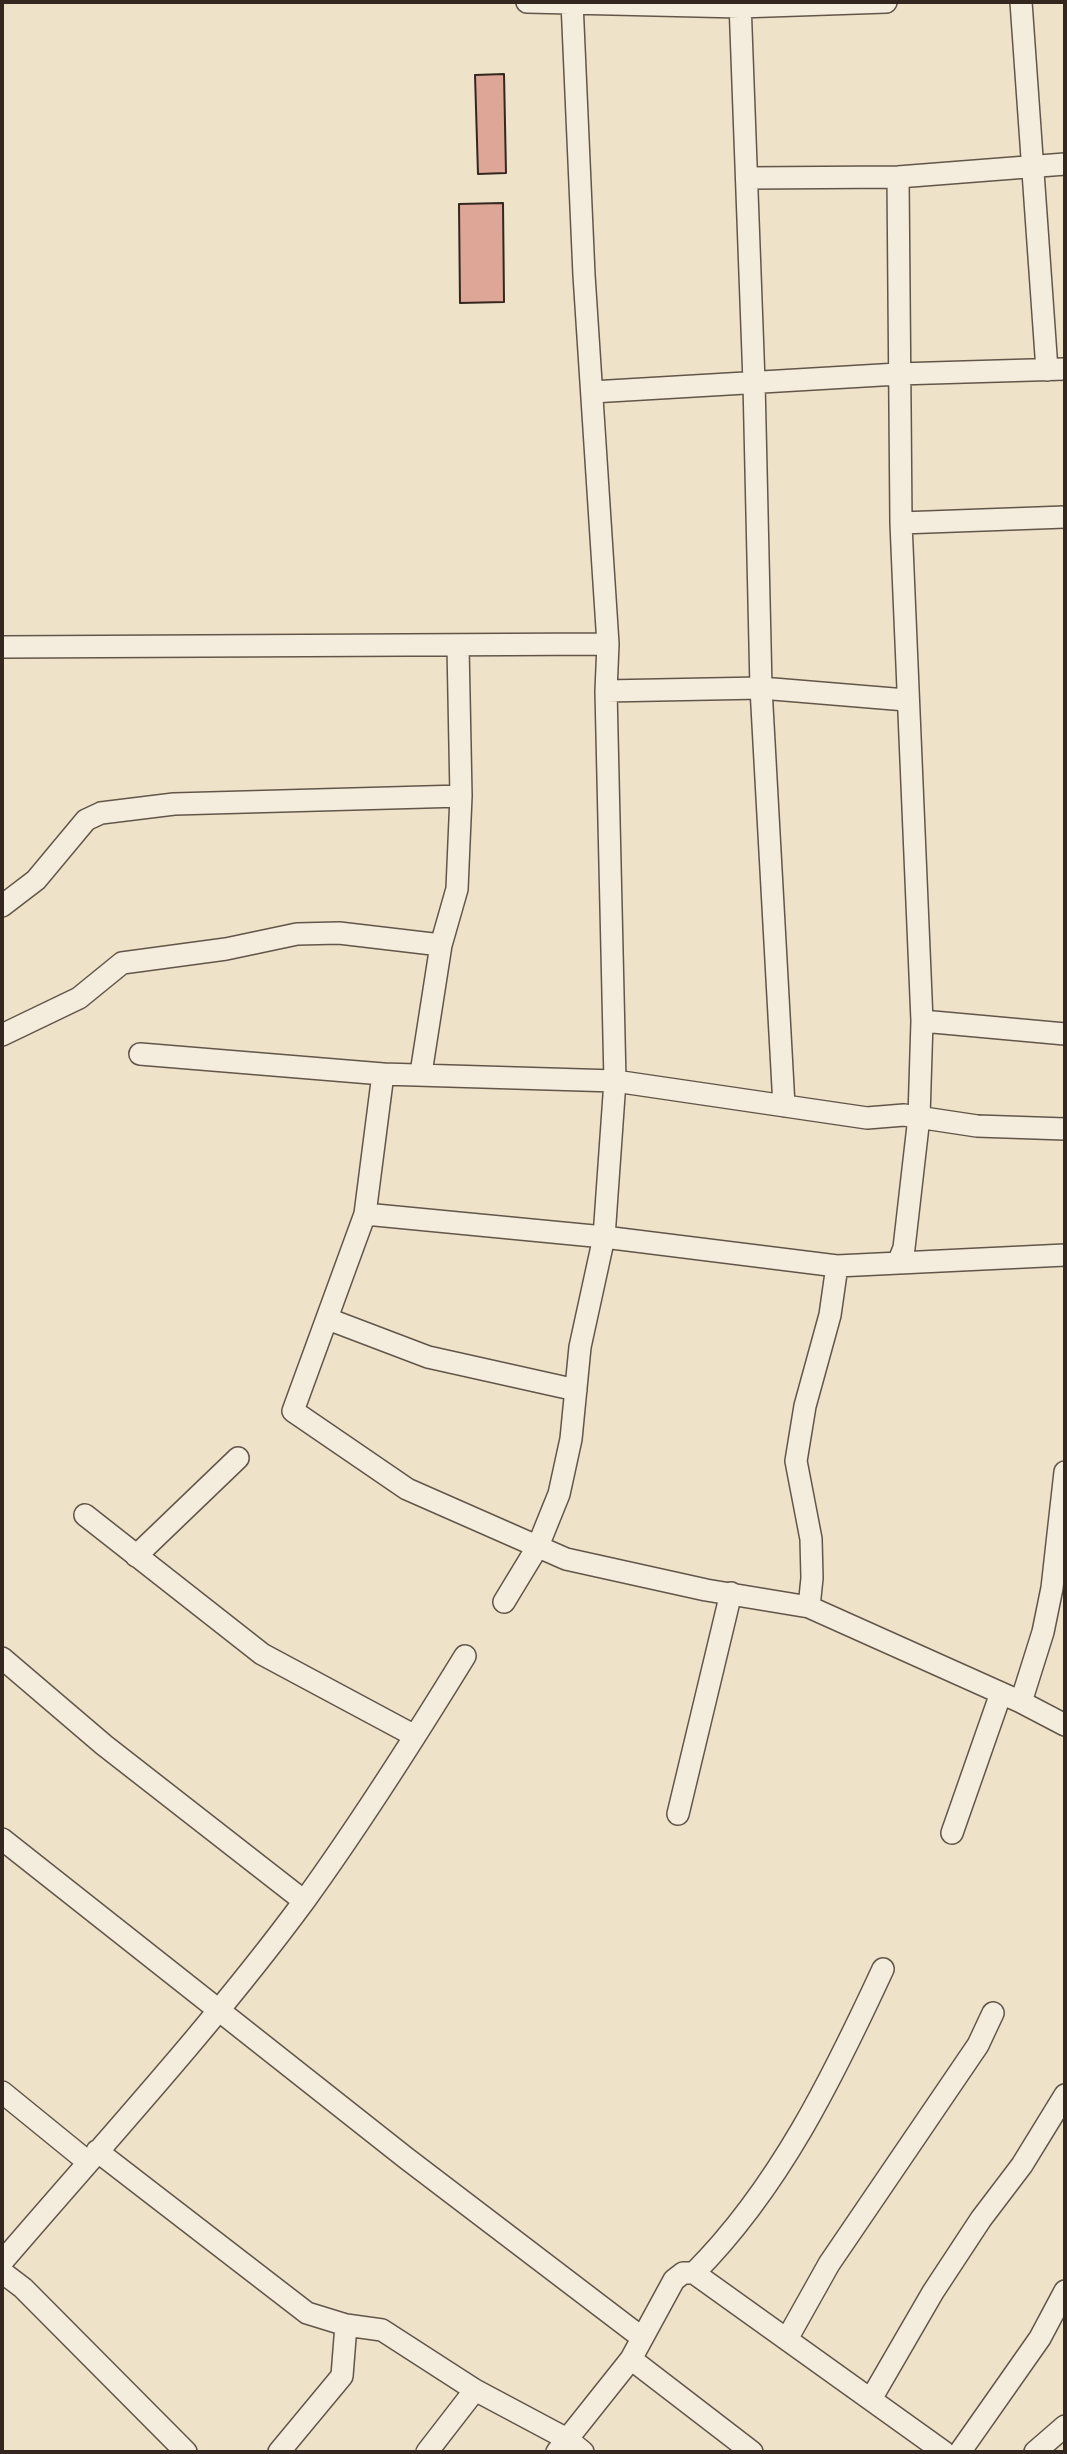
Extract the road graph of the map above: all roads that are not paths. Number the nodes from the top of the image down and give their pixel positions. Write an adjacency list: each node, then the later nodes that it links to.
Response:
1 (527, 2): 4 (street)
2 (887, 2): 5 (street)
3 (1021, 2): 7 (street)
4 (572, 3): 5 (street); 13 (street)
5 (740, 5): 9 (street)
6 (1065, 164): 7 (street)
7 (1035, 165): 8 (street); 10 (street)
8 (898, 177): 9 (street); 11 (street)
9 (748, 178): 12 (street)
10 (1056, 370): 11 (street)
11 (898, 374): 12 (street); 15 (street)
12 (754, 382): 13 (street); 19 (street)
13 (592, 392): 16 (street)
14 (1065, 517): 15 (street)
15 (901, 523): 21 (street)
16 (608, 644): 17 (street); 20 (street)
17 (458, 646): 18 (street); 22 (street)
18 (2, 647)
19 (761, 688): 20 (street); 21 (street); 32 (street)
20 (606, 691): 31 (street)
21 (906, 700): 25 (street)
22 (461, 796): 23 (street); 24 (street)
23 (2, 906)
24 (440, 945): 27 (street); 29 (street)
25 (922, 1021): 26 (street); 33 (street)
26 (1065, 1034)
27 (2, 1035)
28 (140, 1054): 30 (street)
29 (421, 1073): 30 (street); 31 (street)
30 (383, 1074): 35 (street)
31 (615, 1081): 32 (street); 36 (street)
32 (784, 1107): 33 (street)
33 (919, 1117): 34 (street); 38 (street)
34 (1065, 1129)
35 (365, 1214): 36 (street); 40 (street)
36 (604, 1237): 39 (street); 41 (street)
37 (1065, 1255): 38 (street)
38 (898, 1263): 39 (street)
39 (837, 1266): 49 (street)
40 (328, 1318): 41 (street); 45 (street)
41 (576, 1390): 45 (street)
42 (239, 1458): 46 (street)
43 (1065, 1472): 53 (street)
44 (85, 1515): 46 (street)
45 (538, 1546): 47 (street); 48 (street)
46 (136, 1556): 55 (street)
47 (731, 1593): 49 (street); 56 (street)
48 (504, 1602)
49 (808, 1607): 52 (street)
50 (465, 1656): 55 (street)
51 (2, 1658): 59 (street)
52 (1001, 1693): 53 (street); 57 (street)
53 (1021, 1702): 54 (street)
54 (1065, 1725)
55 (415, 1736): 59 (street)
56 (678, 1814)
57 (952, 1833)
58 (2, 1839): 61 (street)
59 (304, 1901): 61 (street)
60 (883, 1969): 68 (street)
61 (219, 2009): 65 (street); 71 (street)
62 (993, 2014): 72 (street)
63 (2, 2092): 65 (street)
64 (1065, 2095): 75 (street)
65 (93, 2157): 66 (street); 70 (street)
66 (2, 2262)
67 (2, 2272): 78 (street)
68 (694, 2273): 71 (street); 72 (street)
69 (1065, 2291): 83 (street)
70 (346, 2325): 74 (street); 79 (street)
71 (641, 2337): 73 (street)
72 (787, 2339): 75 (street)
73 (631, 2359): 77 (street); 81 (street)
74 (475, 2390): 77 (street); 80 (street)
75 (871, 2399): 82 (street)
76 (1065, 2426): 84 (street)
77 (569, 2448)
78 (186, 2452)
79 (279, 2452)
80 (427, 2452)
81 (752, 2452)
82 (944, 2452)
83 (960, 2452)
84 (1035, 2452)

